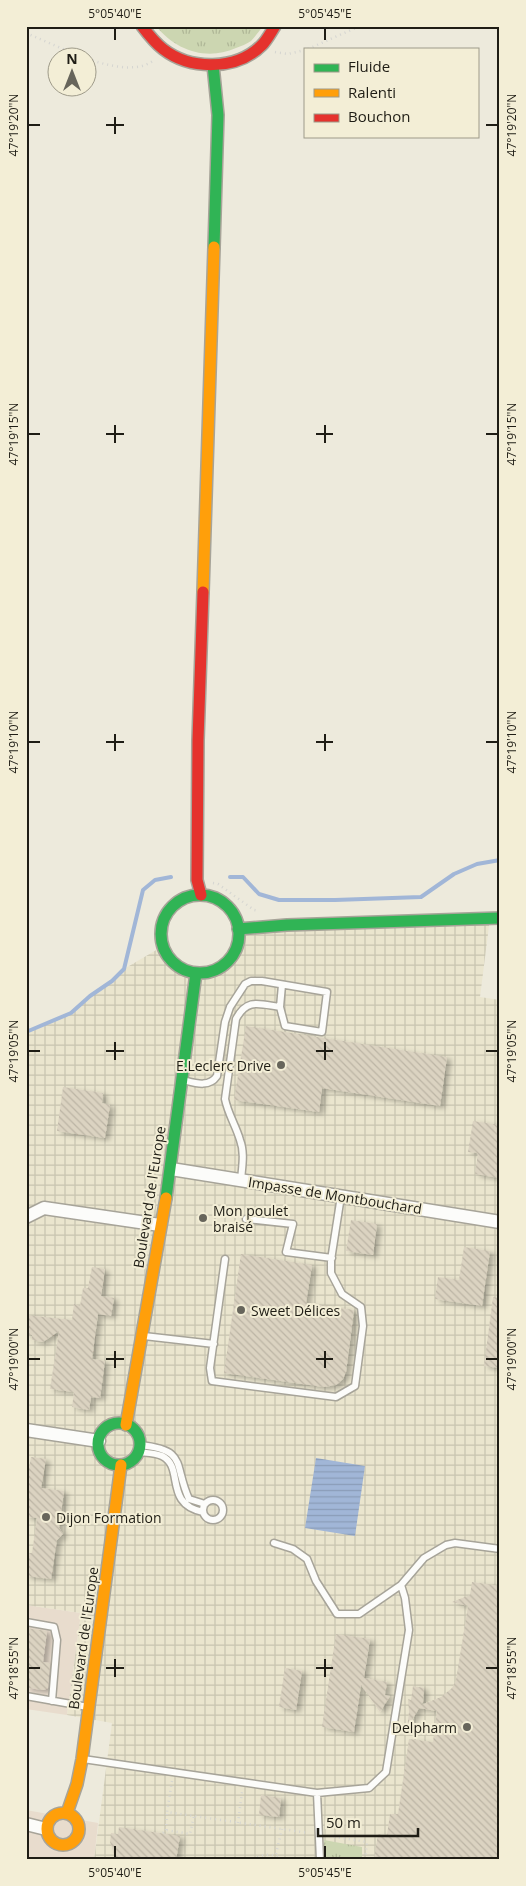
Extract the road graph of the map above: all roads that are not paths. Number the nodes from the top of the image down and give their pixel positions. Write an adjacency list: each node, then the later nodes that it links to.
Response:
1 (142, 26): 3 (street)
2 (275, 26): 3 (street)
3 (213, 64): 4 (street)
4 (201, 895): 6 (street); 7 (street)
5 (500, 918): 6 (street)
6 (238, 929): 7 (street)
7 (196, 973): 10 (street, Boulevard de l'Europe)
8 (282, 985): 9 (lane); 9 (lane); 10 (lane)
9 (280, 1008): 12 (lane)
10 (182, 1080): 11 (street, Boulevard de l'Europe)
11 (171, 1169): 12 (street, Impasse de Montbouchard); 17 (street, Boulevard de l'Europe)
12 (241, 1180): 13 (street, Impasse de Montbouchard)
13 (341, 1196): 16 (street, Impasse de Montbouchard); 18 (lane)
14 (26, 1217): 17 (street)
15 (246, 1219): 18 (lane)
16 (500, 1222)
17 (160, 1225): 20 (street, Boulevard de l'Europe)
18 (332, 1258): 21 (lane)
19 (225, 1259): 21 (lane)
20 (143, 1336): 21 (lane); 22 (street, Boulevard de l'Europe)
21 (214, 1344)
22 (126, 1425): 24 (street); 25 (street)
23 (26, 1430): 24 (street)
24 (99, 1441): 26 (street)
25 (139, 1449): 26 (street); 27 (lane); 28 (lane)
26 (121, 1465): 35 (street, Boulevard de l'Europe)
27 (205, 1504): 28 (lane); 28 (lane)
28 (203, 1512)
29 (274, 1543): 31 (lane)
30 (500, 1549): 31 (lane)
31 (401, 1585): 37 (lane)
32 (26, 1622): 34 (lane)
33 (26, 1696): 34 (lane)
34 (52, 1701): 35 (lane)
35 (89, 1707): 36 (street, Boulevard de l'Europe)
36 (82, 1759): 37 (lane); 38 (street, Boulevard de l'Europe)
37 (317, 1793): 43 (lane)
38 (67, 1813): 40 (street); 41 (street)
39 (26, 1824): 40 (street)
40 (46, 1829): 41 (street)
41 (62, 1845): 42 (street)
42 (63, 1860)
43 (320, 1860)

